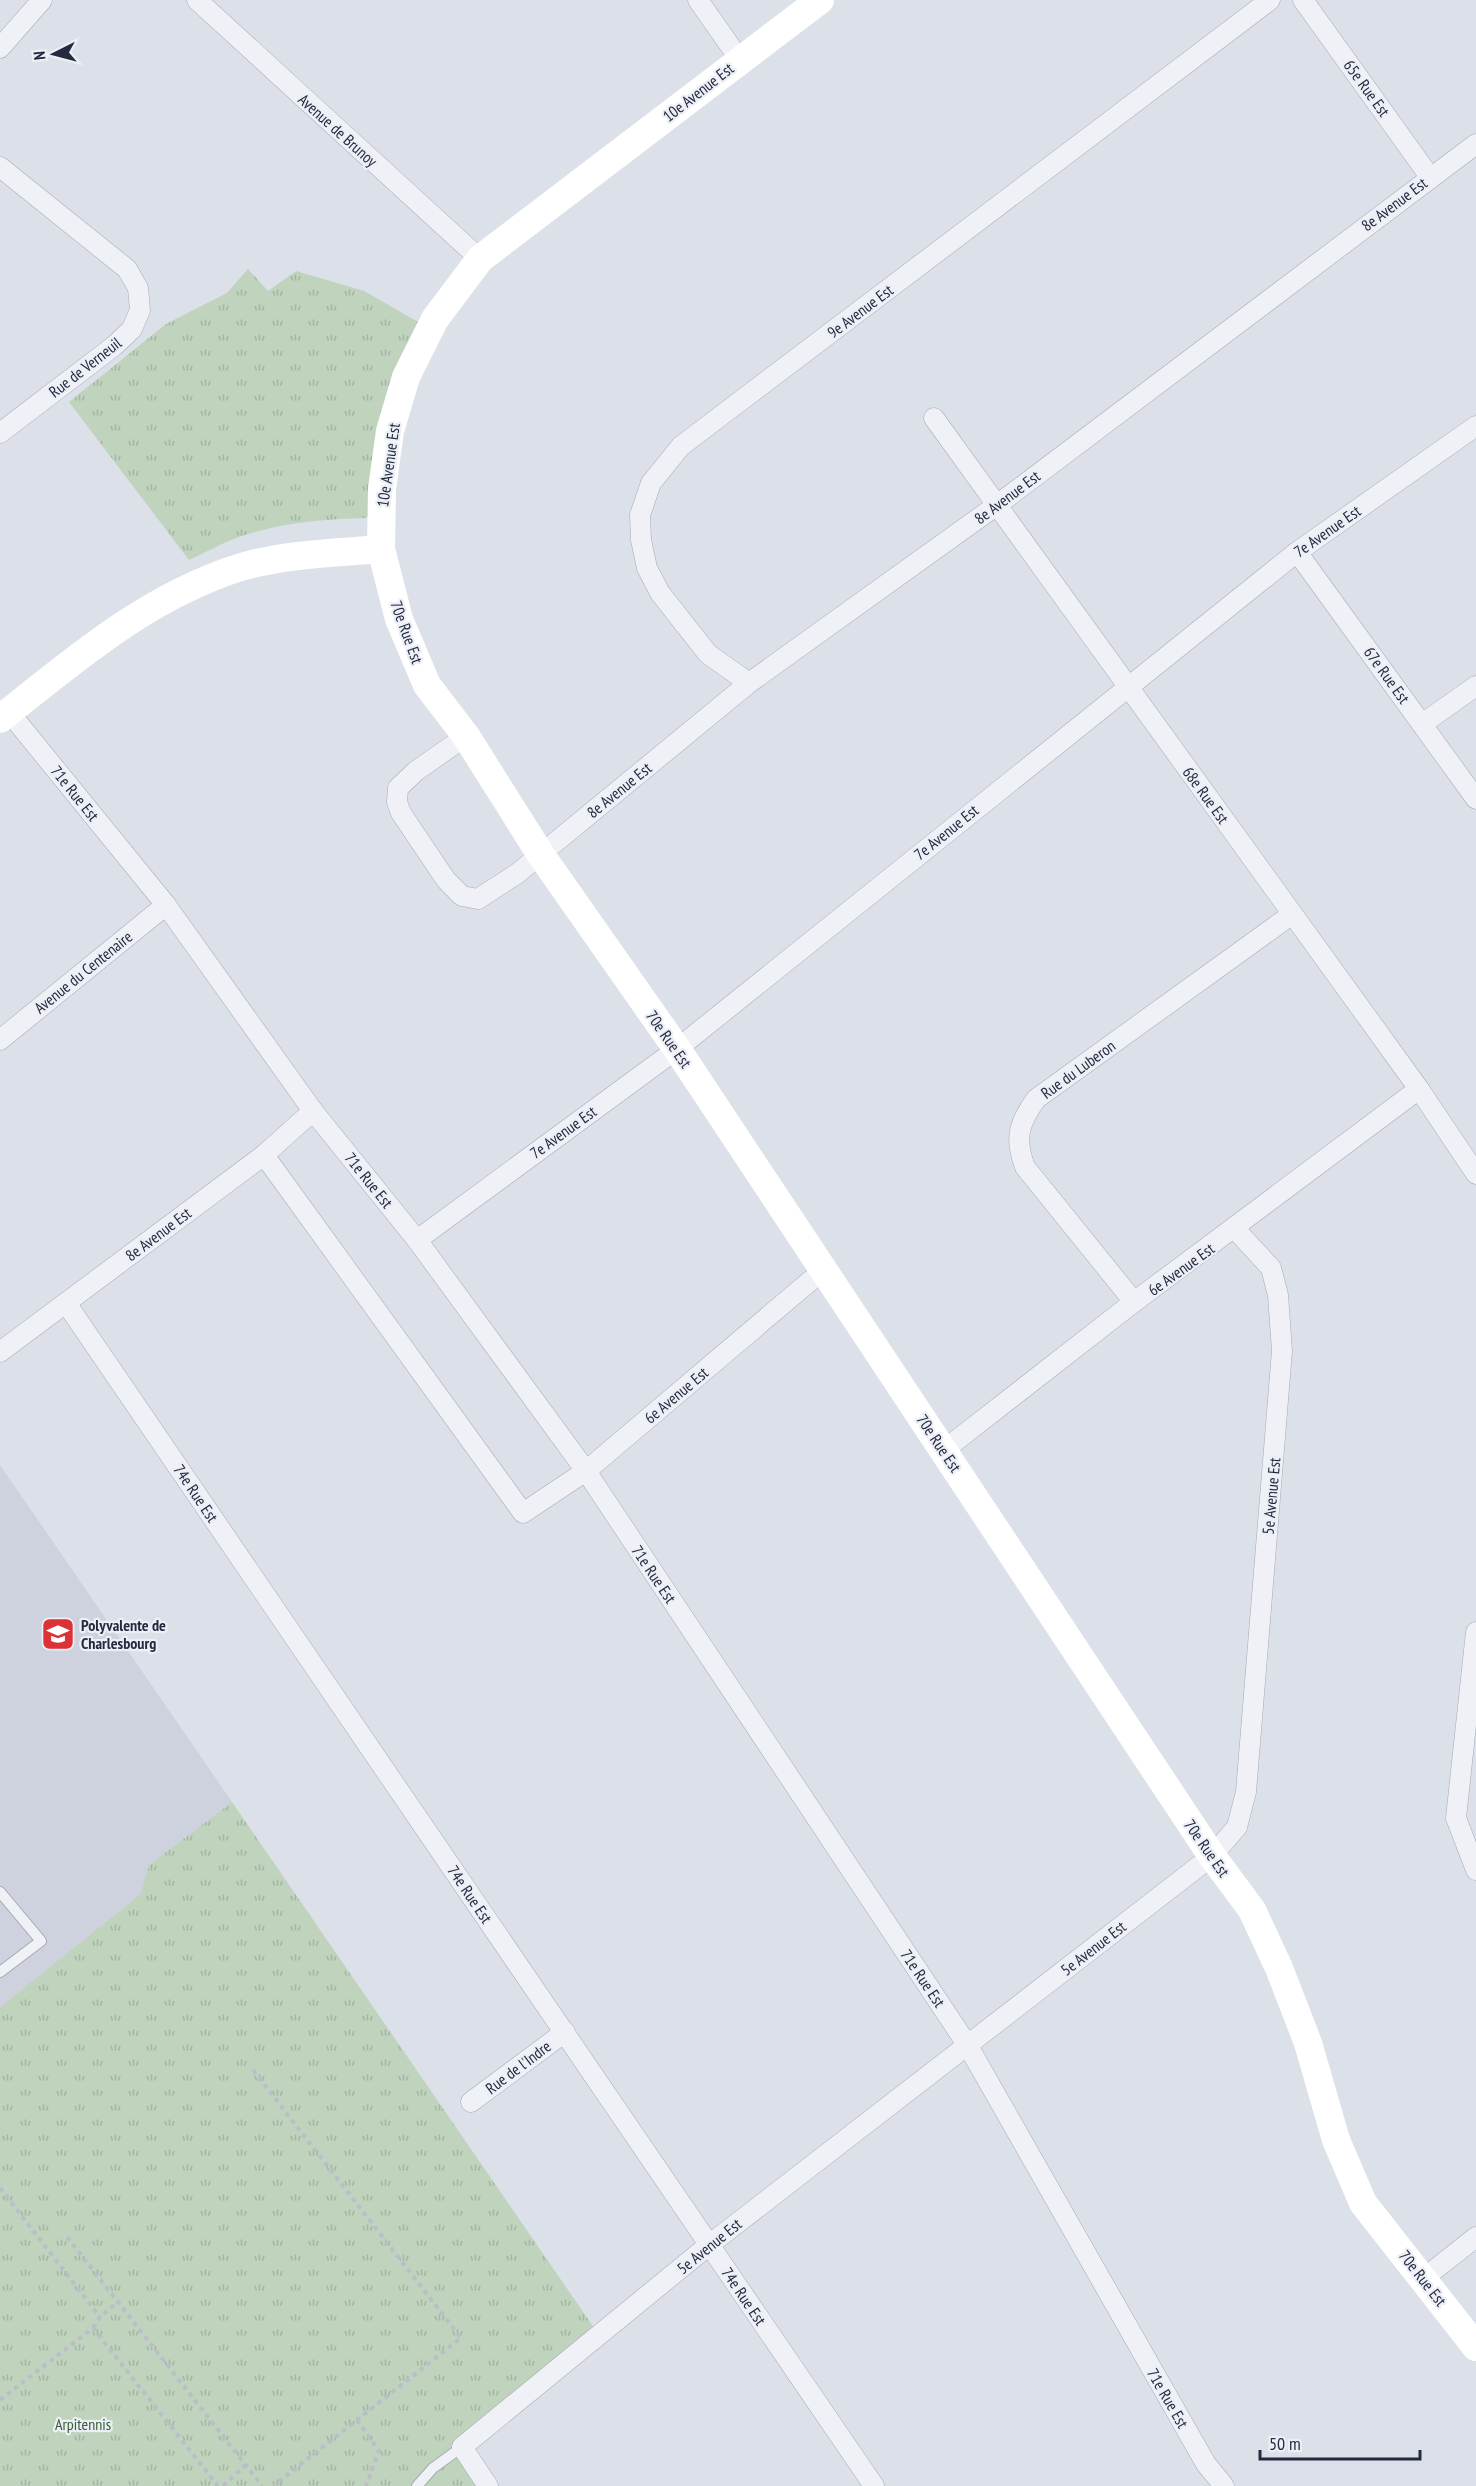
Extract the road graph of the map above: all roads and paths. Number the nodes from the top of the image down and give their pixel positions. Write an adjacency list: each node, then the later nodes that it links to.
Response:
1 (42, 0): 7 (street)
2 (197, 0): 12 (street, Avenue de Brunoy)
3 (699, 0): 8 (street)
4 (820, 0): 8 (street, 10e Avenue Est)
5 (1270, 0): 19 (street, 9e Avenue Est)
6 (1303, 0): 11 (street, 65e Rue Est)
7 (0, 48)
8 (740, 60): 12 (street, 10e Avenue Est)
9 (1476, 144): 11 (street, 8e Avenue Est)
10 (0, 167): 15 (street, Rue de Verneuil)
11 (1430, 177): 16 (street, 8e Avenue Est)
12 (480, 259): 17 (street, 10e Avenue Est)
13 (934, 418): 16 (street, 68e Rue Est)
14 (1476, 426): 18 (street, 7e Avenue Est)
15 (0, 433)
16 (997, 505): 19 (street, 8e Avenue Est); 21 (street, 68e Rue Est)
17 (381, 549): 22 (street); 24 (street, 70e Rue Est)
18 (1297, 552): 21 (street, 7e Avenue Est); 23 (street, 67e Rue Est)
19 (749, 683): 26 (street, 8e Avenue Est)
20 (1476, 686): 23 (street)
21 (1127, 687): 28 (street, 68e Rue Est); 30 (street, 7e Avenue Est)
22 (4, 716): 27 (street, 71e Rue Est)
23 (1422, 724): 25 (street, 67e Rue Est)
24 (466, 736): 26 (street, 70e Rue Est); 26 (street, 8e Avenue Est)
25 (1476, 799)
26 (541, 855): 30 (street, 70e Rue Est)
27 (166, 905): 29 (street, Avenue du Centenaire); 32 (street, 71e Rue Est)
28 (1292, 915): 31 (street, 68e Rue Est); 38 (street, Rue du Luberon)
29 (0, 1040)
30 (677, 1049): 36 (street, 7e Avenue Est); 37 (street, 70e Rue Est)
31 (1419, 1089): 34 (street, 68e Rue Est); 35 (street, 6e Avenue Est)
32 (314, 1111): 33 (street, 8e Avenue Est); 36 (street, 71e Rue Est)
33 (264, 1155): 39 (street, 8e Avenue Est); 42 (street, 6e Avenue Est)
34 (1476, 1174)
35 (1235, 1229): 38 (street, 6e Avenue Est); 44 (street, 5e Avenue Est)
36 (417, 1240): 42 (street, 71e Rue Est)
37 (823, 1270): 41 (street, 70e Rue Est); 42 (street, 6e Avenue Est)
38 (1134, 1302): 41 (street, 6e Avenue Est)
39 (66, 1303): 40 (street, 8e Avenue Est); 48 (street, 74e Rue Est)
40 (0, 1352)
41 (944, 1450): 44 (street, 70e Rue Est)
42 (586, 1471): 49 (street, 71e Rue Est)
43 (1476, 1632): 45 (street)
44 (1212, 1857): 49 (street, 5e Avenue Est); 56 (street, 70e Rue Est)
45 (1476, 1870)
46 (0, 1892): 47 (lane)
47 (0, 1972)
48 (565, 2032): 51 (street, Rue de l'Indre); 55 (street, 74e Rue Est)
49 (968, 2046): 55 (street, 5e Avenue Est); 73 (street, 71e Rue Est)
50 (253, 2070): 62 (path)
51 (471, 2102)
52 (0, 2188): 58 (path)
53 (68, 2237): 57 (path)
54 (1476, 2237): 56 (street)
55 (709, 2245): 63 (street, 5e Avenue Est); 72 (street, 74e Rue Est)
56 (1424, 2278): 60 (street, 70e Rue Est)
57 (118, 2302): 58 (path); 64 (path)
58 (100, 2317): 59 (path)
59 (93, 2328): 61 (path); 65 (path)
60 (1476, 2347)
61 (0, 2400)
62 (357, 2420): 68 (path); 69 (path)
63 (462, 2447): 70 (lane); 71 (street)
64 (246, 2465): 66 (path); 67 (path)
65 (218, 2486)
66 (223, 2486)
67 (262, 2486)
68 (273, 2486)
69 (366, 2486)
70 (417, 2486)
71 (488, 2486)
72 (874, 2486)
73 (1224, 2486)

